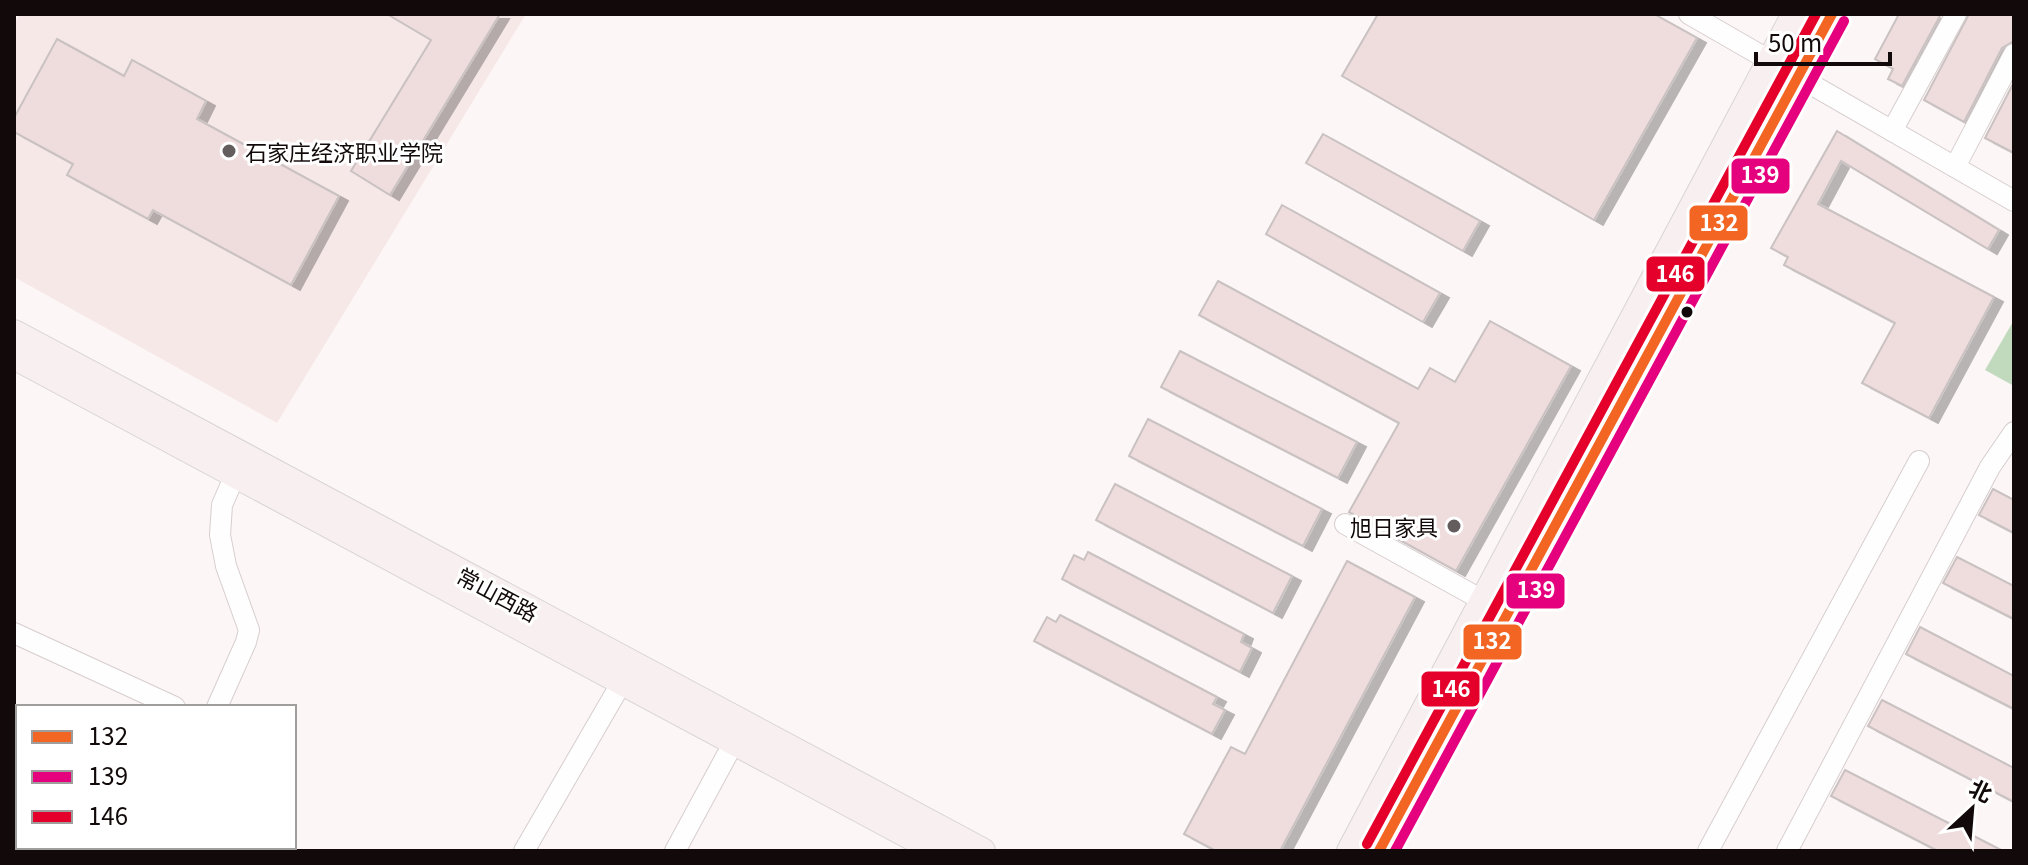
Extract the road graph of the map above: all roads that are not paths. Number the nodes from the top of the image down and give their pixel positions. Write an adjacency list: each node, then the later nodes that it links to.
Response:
1 (1689, 14): 6 (street)
2 (1795, 14): 6 (main road)
3 (1832, 14): 7 (main road)
4 (1956, 14): 8 (street)
5 (2014, 54): 9 (street)
6 (1769, 60): 7 (street); 16 (main road)
7 (1798, 76): 8 (street); 27 (main road)
8 (1892, 131): 9 (street)
9 (1955, 167): 10 (street)
10 (2014, 201)
11 (15, 354): 14 (main road, 常山西路); 25 (main road, 常山西路)
12 (2014, 432): 29 (street)
13 (1919, 461): 28 (street)
14 (235, 475): 18 (main road, 常山西路); 20 (street)
15 (1345, 524): 16 (street)
16 (1484, 601): 26 (main road)
17 (14, 633): 19 (street)
18 (622, 682): 21 (main road, 常山西路); 22 (street)
19 (171, 705)
20 (218, 705)
21 (734, 742): 23 (street); 24 (main road, 常山西路)
22 (524, 851)
23 (675, 851)
24 (938, 851)
25 (982, 851)
26 (1350, 851)
27 (1379, 851)
28 (1708, 851)
29 (1787, 851)

